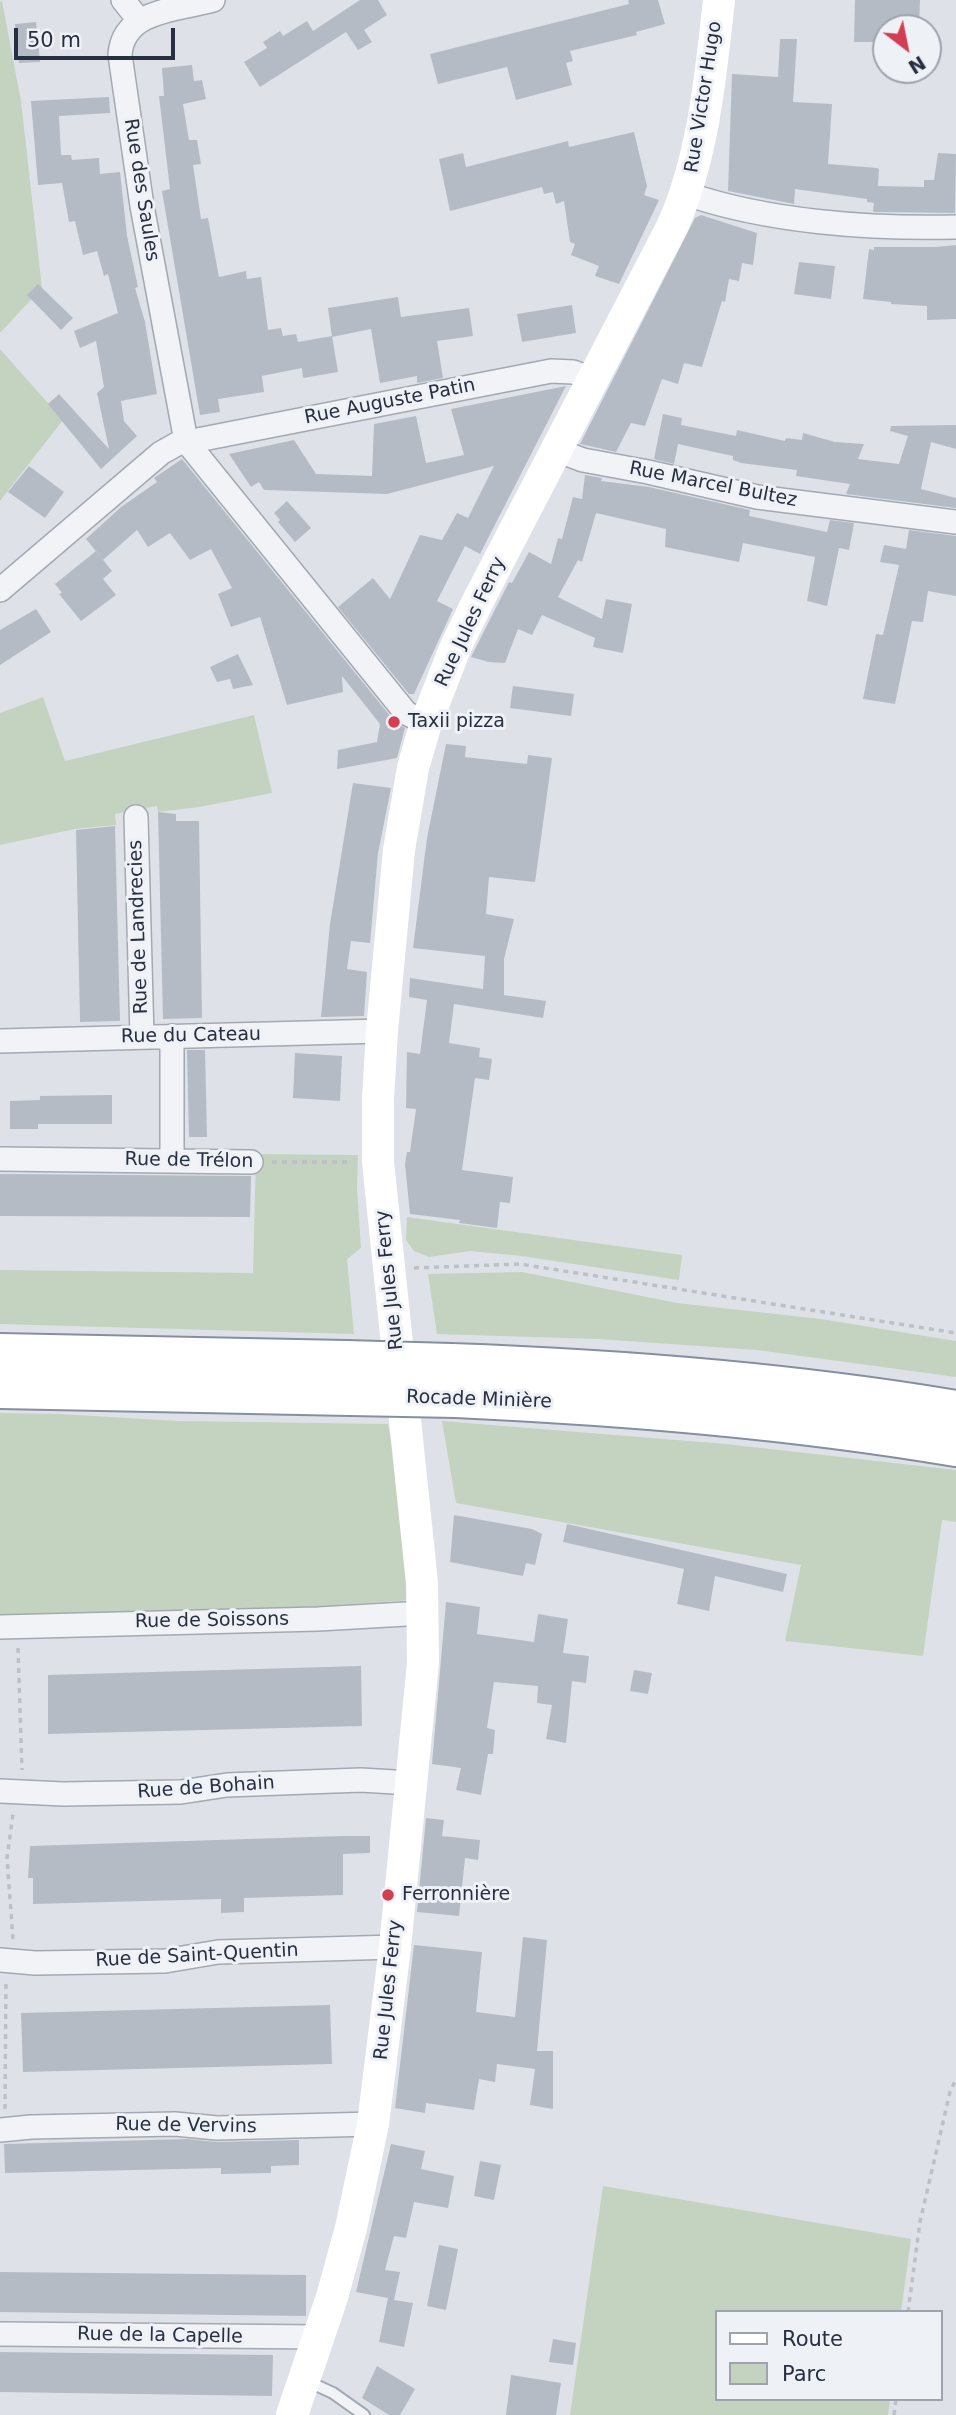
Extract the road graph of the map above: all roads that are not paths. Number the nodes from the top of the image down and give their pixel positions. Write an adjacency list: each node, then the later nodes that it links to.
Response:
1 (122, 0): 4 (street)
2 (213, 0): 4 (street)
3 (719, 0): 5 (street, Rue Victor Hugo)
4 (139, 20): 8 (street, Rue des Saules)
5 (687, 194): 6 (street); 7 (street, Rue Jules Ferry)
6 (956, 227)
7 (592, 379): 8 (street, Rue Auguste Patin); 9 (street, Rue Jules Ferry)
8 (186, 441): 11 (street, Rue Auguste Patin); 12 (street)
9 (556, 450): 10 (street, Rue Marcel Bultez); 12 (street, Rue Jules Ferry)
10 (956, 522)
11 (0, 590)
12 (426, 723): 14 (street, Rue Jules Ferry)
13 (136, 817): 16 (street, Rue de Landrecies)
14 (382, 1031): 15 (street, Rue du Cateau); 27 (street, Rue Jules Ferry)
15 (172, 1036): 16 (street, Rue du Cateau); 19 (street)
16 (142, 1037): 17 (street, Rue du Cateau)
17 (0, 1041)
18 (0, 1159): 19 (street, Rue de Trélon)
19 (172, 1161): 20 (street, Rue de Trélon)
20 (251, 1161)
21 (0, 1353): 22 (highway, Rocade Minière)
22 (348, 1378): 23 (highway, Rocade Minière, bridge); 24 (highway, Rocade Minière)
23 (454, 1381): 25 (highway, Rocade Minière); 26 (highway, Rocade Minière)
24 (0, 1389)
25 (956, 1410)
26 (956, 1447)
27 (424, 1613): 28 (street, Rue de Soissons); 29 (street, Rue Jules Ferry)
28 (8, 1627)
29 (411, 1783): 30 (street, Rue de Bohain); 31 (street, Rue Jules Ferry)
30 (13, 1792)
31 (395, 1947): 32 (street, Rue de Saint-Quentin); 33 (street, Rue Jules Ferry)
32 (7, 1961)
33 (373, 2124): 34 (street, Rue de Vervins); 36 (street, Rue Jules Ferry)
34 (2, 2129)
35 (0, 2334): 36 (street, Rue de la Capelle)
36 (320, 2337): 37 (street, Rue Jules Ferry)
37 (299, 2403): 38 (lane)
38 (364, 2415)

